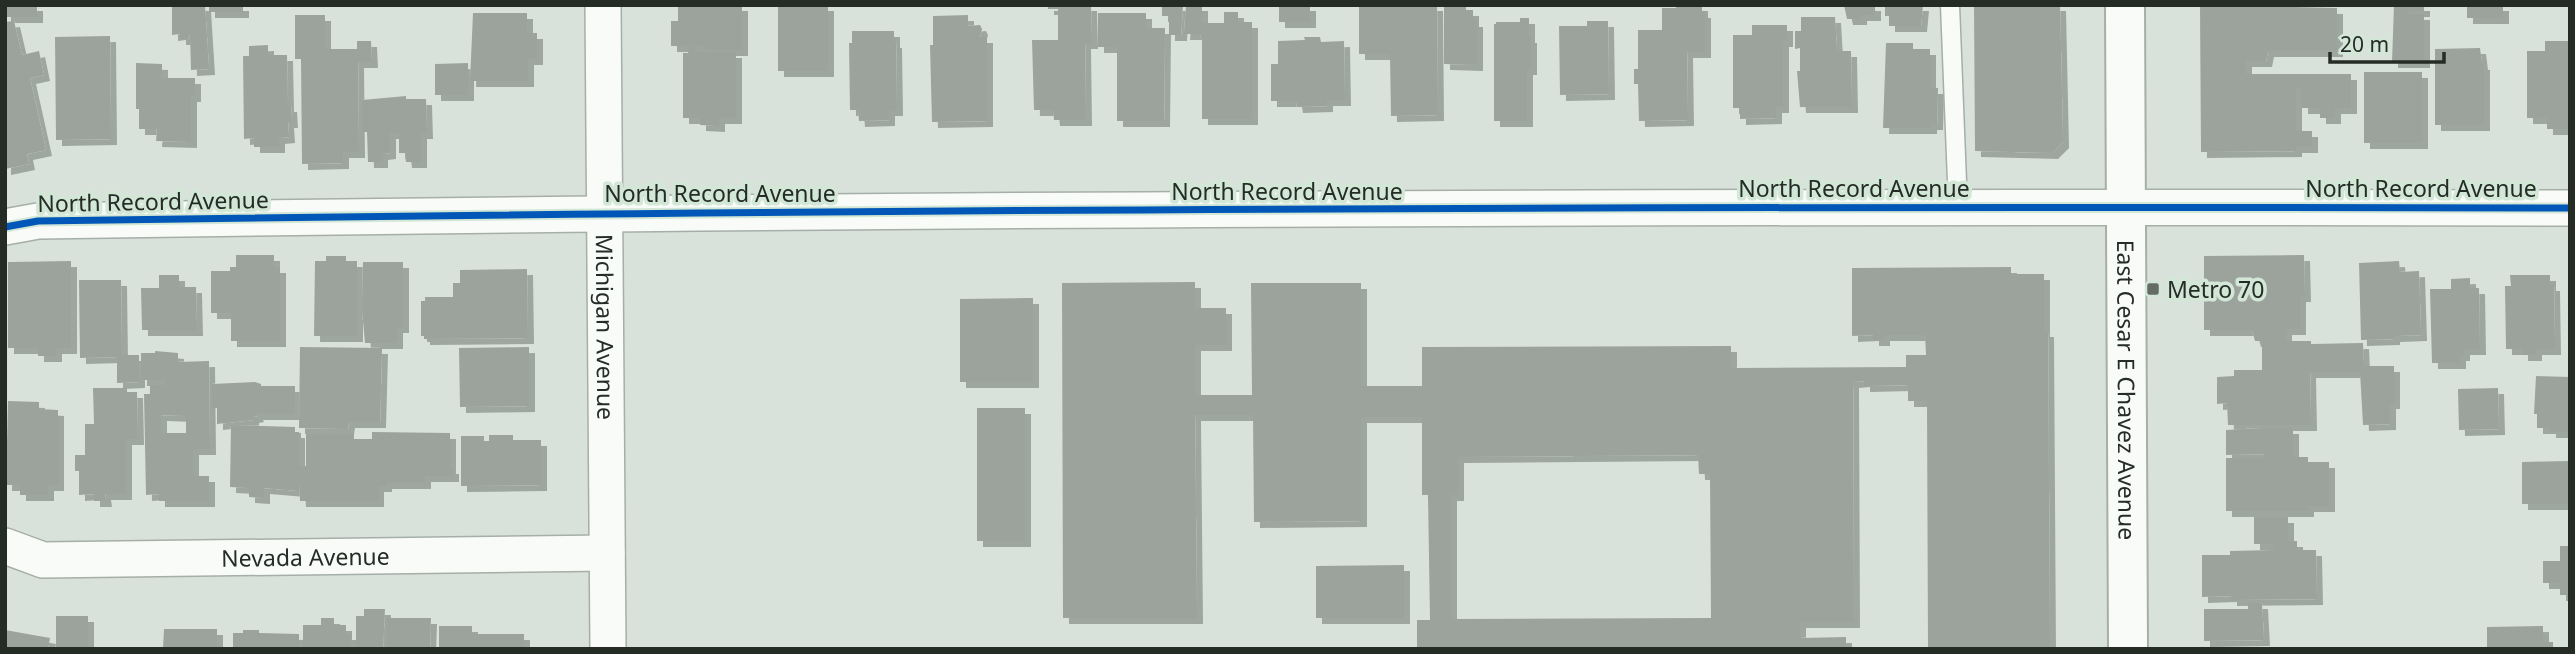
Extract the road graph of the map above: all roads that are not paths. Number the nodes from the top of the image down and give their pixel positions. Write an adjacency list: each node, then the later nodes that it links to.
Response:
1 (603, 5): 7 (street, Michigan Avenue)
2 (1950, 5): 4 (lane)
3 (2125, 5): 5 (main road, East Cesar E Chavez Avenue)
4 (1958, 207): 5 (street, North Record Avenue); 7 (street, North Record Avenue)
5 (2126, 207): 6 (street, North Record Avenue); 12 (main road, East Cesar E Chavez Avenue)
6 (2570, 208)
7 (603, 213): 8 (street, North Record Avenue); 10 (street, Michigan Avenue)
8 (5, 227)
9 (5, 546): 10 (street, Nevada Avenue)
10 (607, 553): 11 (street, Michigan Avenue)
11 (608, 649)
12 (2128, 649)

